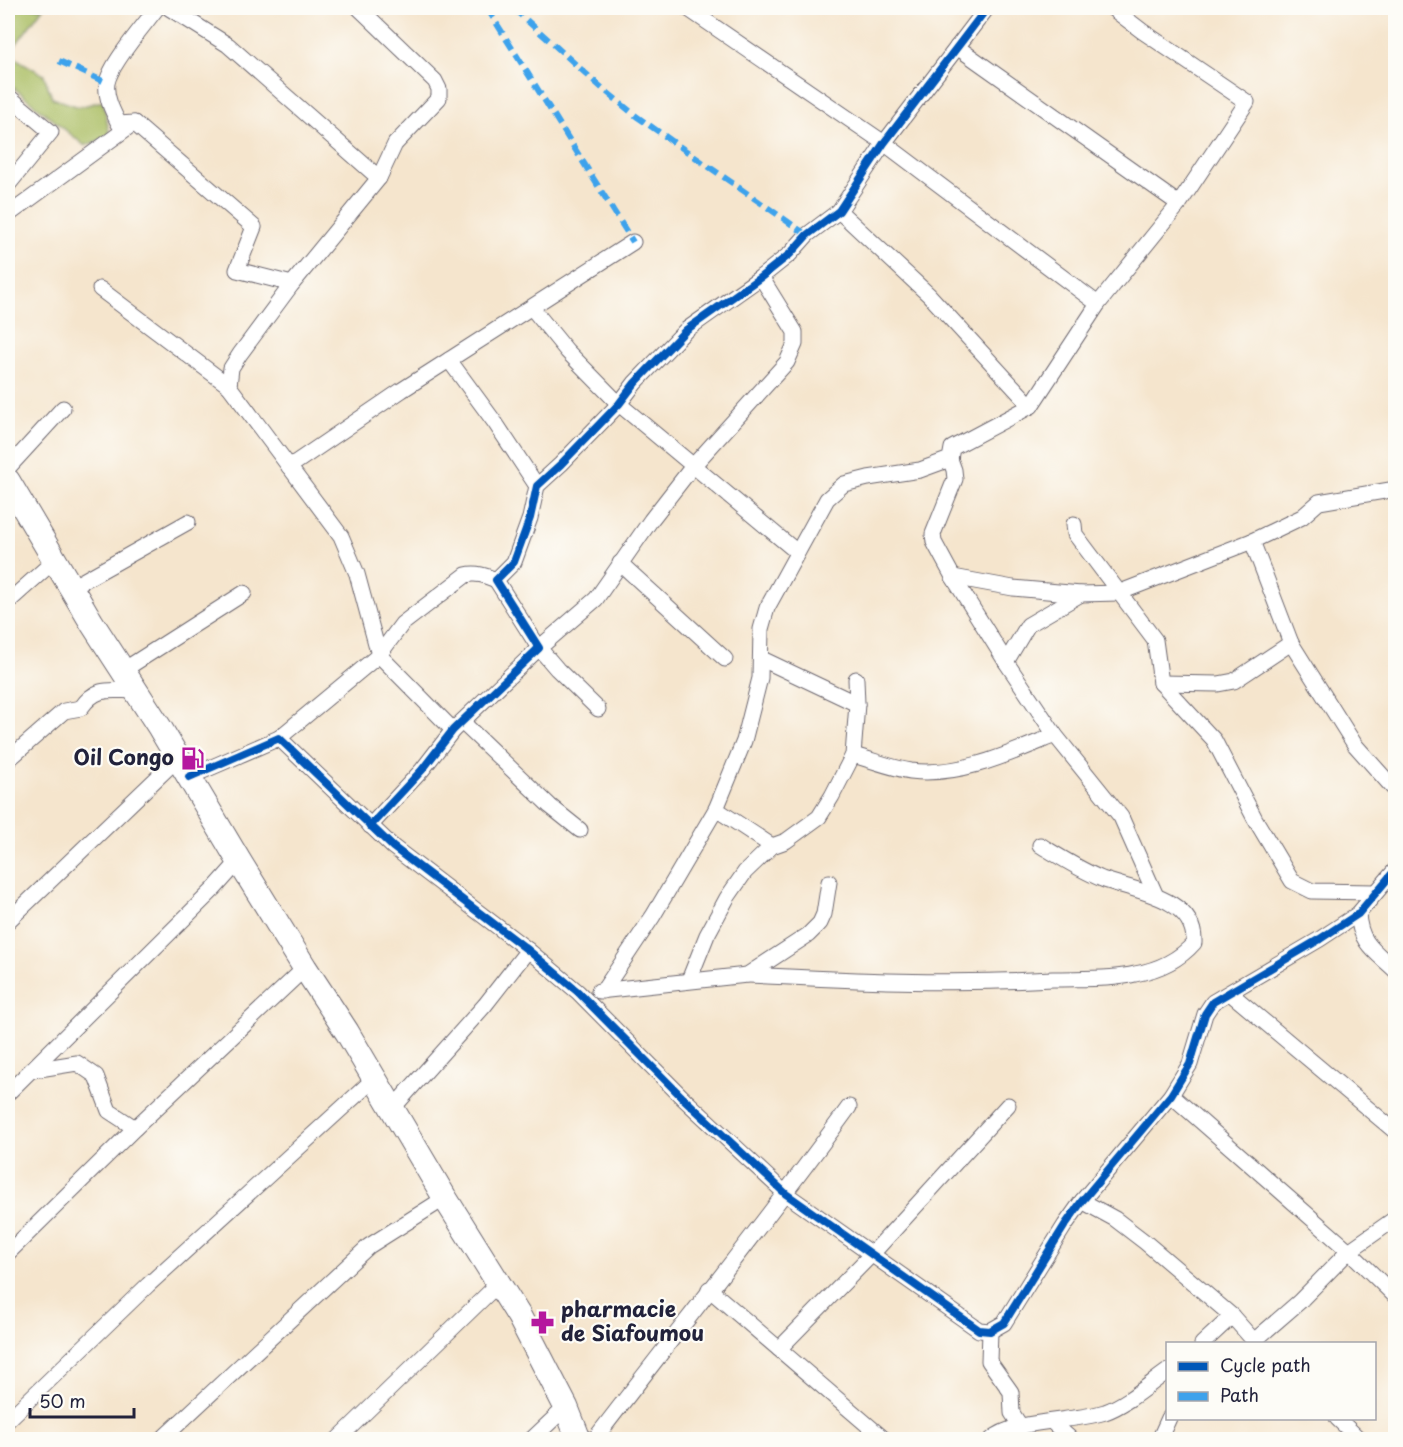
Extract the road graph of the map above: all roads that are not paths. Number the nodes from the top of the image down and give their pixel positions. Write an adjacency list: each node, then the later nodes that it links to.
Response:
1 (157, 8): 9 (street)
2 (170, 8): 11 (street)
3 (359, 8): 11 (street)
4 (687, 8): 10 (street)
5 (987, 8): 7 (street)
6 (1112, 8): 13 (street)
7 (957, 47): 10 (street); 13 (street)
8 (8, 96): 12 (street)
9 (134, 123): 15 (street); 18 (street)
10 (884, 143): 14 (street); 20 (street)
11 (379, 177): 18 (street)
12 (8, 185)
13 (1179, 204): 20 (street)
14 (839, 211): 17 (street); 25 (street)
15 (8, 215)
16 (633, 242): 21 (street)
17 (761, 277): 24 (street); 28 (street)
18 (292, 284): 23 (street)
19 (100, 289): 23 (street)
20 (1098, 304): 25 (street)
21 (532, 308): 22 (street); 24 (street)
22 (449, 360): 29 (street); 32 (street)
23 (229, 386): 29 (street)
24 (619, 404): 28 (street); 32 (street)
25 (1031, 406): 27 (street)
26 (63, 408): 30 (street)
27 (950, 459): 37 (street); 40 (street)
28 (693, 466): 37 (street); 39 (street)
29 (289, 467): 49 (street)
30 (8, 468)
31 (8, 481): 38 (highway)
32 (537, 486): 41 (street)
33 (1395, 489): 36 (street)
34 (188, 522): 42 (street)
35 (1074, 524): 44 (street)
36 (1252, 541): 44 (street); 47 (street)
37 (797, 552): 51 (street)
38 (55, 560): 42 (highway); 46 (street)
39 (620, 563): 48 (street); 50 (street)
40 (953, 577): 45 (street); 52 (street)
41 (496, 580): 48 (street); 49 (street)
42 (72, 587): 53 (highway)
43 (244, 593): 53 (street)
44 (1118, 593): 45 (street); 55 (street)
45 (1081, 594): 52 (street)
46 (8, 602)
47 (1291, 643): 55 (street); 65 (street)
48 (539, 648): 58 (street); 59 (street)
49 (379, 655): 59 (street); 61 (street)
50 (725, 658)
51 (762, 658): 57 (street); 66 (street)
52 (1006, 662): 60 (street)
53 (122, 671): 56 (highway)
54 (856, 678): 57 (street)
55 (1161, 683): 74 (street)
56 (136, 691): 63 (street); 64 (highway)
57 (857, 704): 62 (street)
58 (598, 709)
59 (458, 726): 67 (street); 68 (street)
60 (1055, 735): 62 (street); 75 (street)
61 (279, 738): 64 (street); 67 (street)
62 (853, 755): 70 (street)
63 (8, 760)
64 (183, 767): 71 (highway); 77 (street)
65 (1395, 791)
66 (716, 808): 70 (street); 83 (street)
67 (370, 826): 78 (street)
68 (580, 830)
69 (1040, 845): 75 (street)
70 (772, 846): 82 (street)
71 (239, 861): 79 (highway); 86 (street)
72 (1395, 869): 74 (street)
73 (830, 882): 81 (street)
74 (1375, 892): 76 (street)
75 (1156, 896): 81 (street)
76 (1358, 914): 80 (street); 85 (street)
77 (8, 921)
78 (528, 950): 84 (street); 92 (street)
79 (305, 968): 87 (highway); 93 (street)
80 (1395, 971)
81 (747, 975): 82 (street)
82 (689, 980): 83 (street)
83 (603, 991): 84 (street)
84 (578, 992): 95 (street)
85 (1230, 993): 89 (street); 94 (street)
86 (33, 1070): 88 (street); 93 (street)
87 (374, 1079): 92 (highway); 112 (street)
88 (8, 1093)
89 (1171, 1095): 97 (street); 99 (street)
90 (1008, 1105): 101 (street)
91 (849, 1107): 95 (street)
92 (392, 1109): 96 (highway)
93 (135, 1128): 100 (street)
94 (1395, 1132)
95 (786, 1194): 101 (street); 103 (street)
96 (445, 1198): 102 (highway); 117 (street)
97 (1082, 1202): 105 (street); 106 (street)
98 (1395, 1218): 99 (street)
99 (1349, 1251): 104 (street); 108 (street)
100 (8, 1253)
101 (871, 1255): 106 (street); 109 (street)
102 (498, 1284): 111 (highway); 118 (street)
103 (709, 1289): 109 (street); 121 (street)
104 (1395, 1297)
105 (1232, 1316): 107 (street); 108 (street)
106 (990, 1331): 116 (street)
107 (1204, 1342)
108 (1256, 1342)
109 (779, 1349): 122 (street)
110 (1166, 1372): 115 (street)
111 (566, 1407): 119 (street); 120 (highway)
112 (8, 1420)
113 (1169, 1420): 125 (street)
114 (1338, 1420): 126 (street)
115 (1052, 1422): 116 (street); 124 (street)
116 (1021, 1427): 123 (street)
117 (161, 1440)
118 (337, 1440)
119 (531, 1440)
120 (579, 1440)
121 (594, 1440)
122 (885, 1440)
123 (991, 1440)
124 (1072, 1440)
125 (1159, 1440)
126 (1360, 1440)

